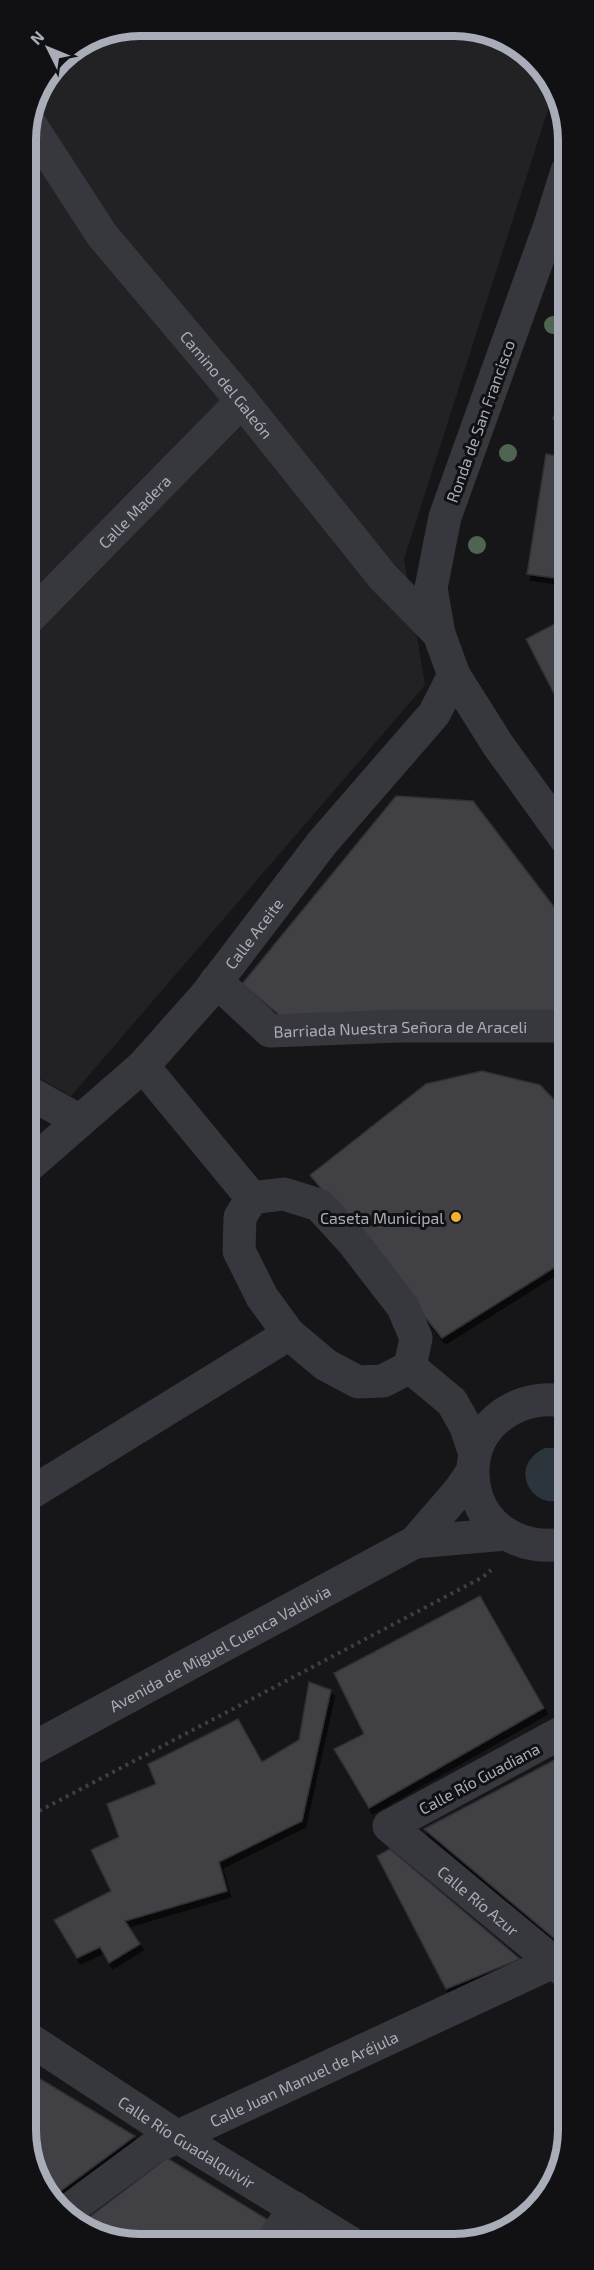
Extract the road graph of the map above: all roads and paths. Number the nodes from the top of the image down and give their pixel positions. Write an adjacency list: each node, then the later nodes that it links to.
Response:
1 (36, 133): 3 (street, Camino del Galeón)
2 (558, 234): 5 (street, Ronda de San Francisco)
3 (242, 401): 4 (street, Calle Madera); 5 (street, Camino del Galeón)
4 (36, 611)
5 (439, 634): 6 (street, Ronda de San Francisco)
6 (454, 675): 7 (street, Ronda de San Francisco); 8 (street, Calle Aceite)
7 (558, 828)
8 (216, 981): 9 (street, Barriada Nuestra Señora de Araceli); 10 (street, Calle Aceite)
9 (558, 1026)
10 (143, 1066): 12 (street, Calle Aceite); 14 (street)
11 (36, 1097): 12 (street)
12 (80, 1121): 13 (street, Calle Aceite)
13 (36, 1159)
14 (252, 1198): 15 (street); 16 (street)
15 (289, 1334): 16 (street); 21 (street)
16 (410, 1367): 18 (street)
17 (558, 1400): 19 (street)
18 (452, 1402): 19 (street); 20 (street)
19 (505, 1412): 20 (street, Avenida de Miguel Cuenca Valdivia)
20 (474, 1463): 22 (street); 23 (street, Avenida de Miguel Cuenca Valdivia)
21 (36, 1491)
22 (506, 1534): 23 (street, Avenida de Miguel Cuenca Valdivia); 24 (street)
23 (415, 1542): 27 (street, Avenida de Miguel Cuenca Valdivia)
24 (558, 1545)
25 (483, 1577): 28 (path)
26 (558, 1734): 29 (street, Calle Río Guadiana)
27 (36, 1747)
28 (36, 1813)
29 (389, 1826): 30 (street, Calle Río Azur)
30 (558, 1966)
31 (558, 1969): 33 (street, Calle Juan Manuel de Aréjula)
32 (36, 2043): 33 (street, Calle Río Guadalquivir)
33 (178, 2137): 34 (street, Calle Juan Manuel de Aréjula); 35 (street, Calle Río Guadalquivir)
34 (72, 2208)
35 (295, 2208): 36 (street); 37 (street, Calle Río Guadalquivir)
36 (277, 2234)
37 (337, 2234)

